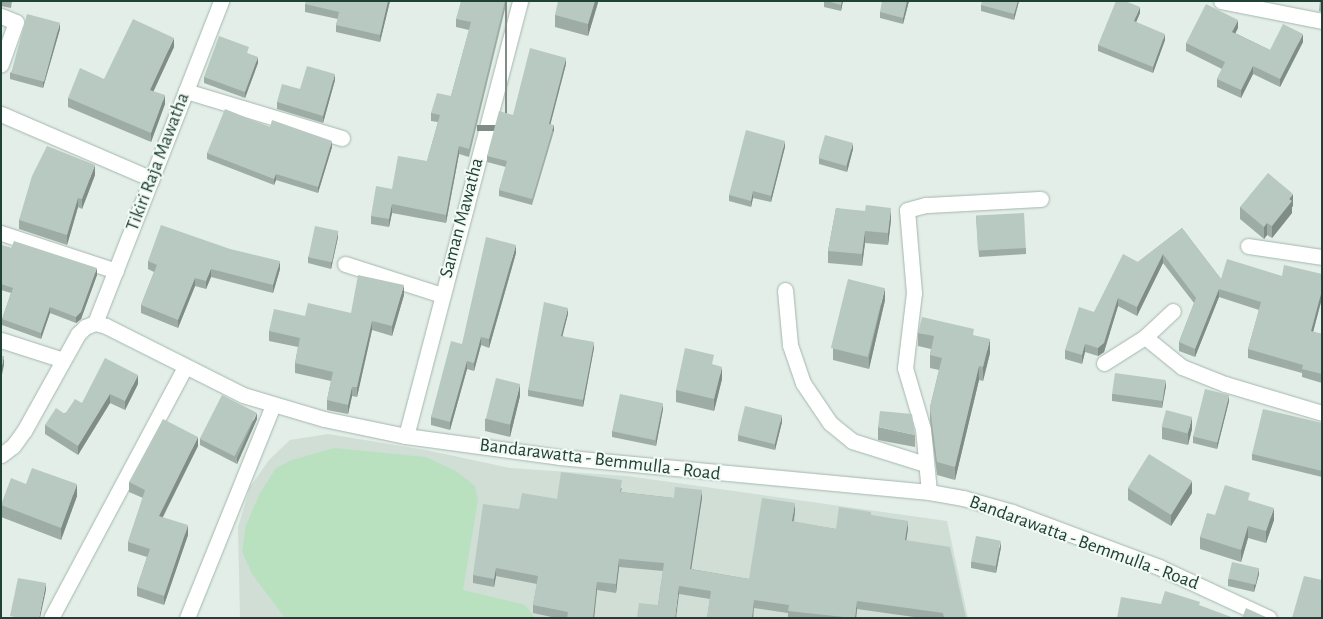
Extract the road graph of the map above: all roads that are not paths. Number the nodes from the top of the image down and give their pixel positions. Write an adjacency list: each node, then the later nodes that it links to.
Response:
1 (221, 1): 7 (street, Tikiri Raja Mawatha)
2 (520, 1): 18 (street, Saman Mawatha)
3 (1221, 1): 5 (street)
4 (1, 16): 6 (street)
5 (1322, 21)
6 (1, 64)
7 (186, 91): 9 (street); 10 (street, Tikiri Raja Mawatha)
8 (1, 114): 10 (street)
9 (342, 138)
10 (152, 179): 16 (street, Tikiri Raja Mawatha)
11 (1041, 200): 30 (street)
12 (1, 233): 16 (street)
13 (1248, 246): 14 (street)
14 (1322, 257)
15 (345, 264): 18 (street)
16 (116, 272): 20 (street, Tikiri Raja Mawatha)
17 (785, 290): 30 (street)
18 (442, 295): 28 (street, Saman Mawatha)
19 (1173, 311): 21 (street)
20 (96, 323): 23 (street); 25 (street, Bandarawatta - Bemmulla - Road)
21 (1145, 337): 24 (street); 27 (street)
22 (1, 340): 23 (street)
23 (63, 360): 29 (street)
24 (1104, 363)
25 (185, 367): 26 (street, Bandarawatta - Bemmulla - Road); 32 (street)
26 (274, 405): 28 (street, Bandarawatta - Bemmulla - Road); 33 (street)
27 (1322, 413)
28 (406, 436): 31 (street, Bandarawatta - Bemmulla - Road)
29 (1, 455)
30 (925, 464): 31 (street)
31 (930, 492): 34 (street, Bandarawatta - Bemmulla - Road)
32 (51, 618)
33 (188, 618)
34 (1268, 618)

